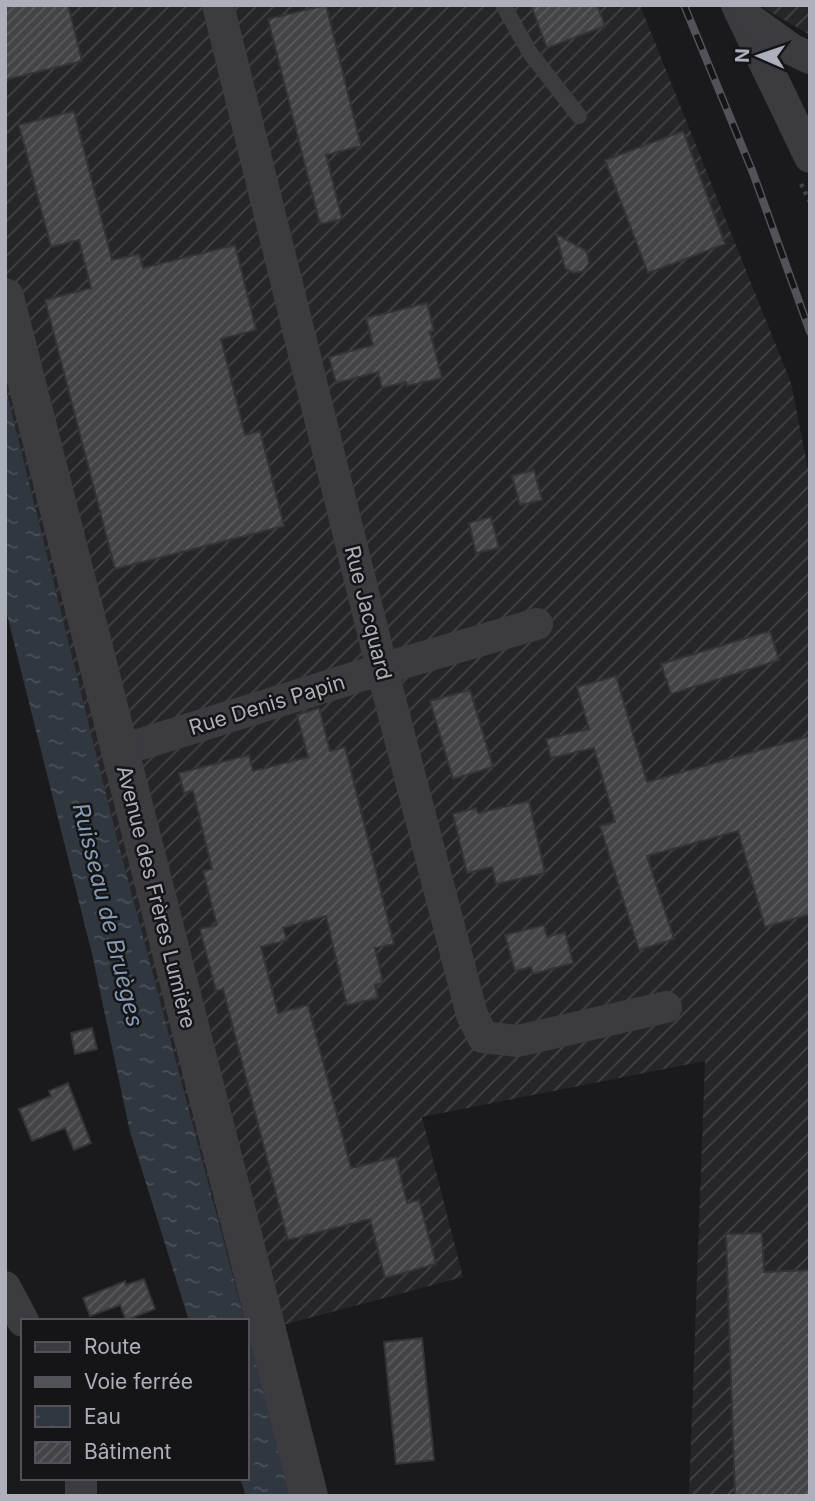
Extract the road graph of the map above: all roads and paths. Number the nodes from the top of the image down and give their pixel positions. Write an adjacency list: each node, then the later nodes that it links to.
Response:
1 (218, 5): 10 (street, Rue Jacquard)
2 (503, 5): 6 (lane)
3 (739, 8): 4 (street); 7 (street)
4 (810, 58)
5 (810, 100): 7 (street)
6 (579, 116)
7 (807, 149)
8 (5, 297): 11 (street, Avenue des Frères Lumière)
9 (537, 624): 10 (street, Rue Denis Papin)
10 (382, 669): 11 (street, Rue Denis Papin); 12 (street, Rue Jacquard)
11 (118, 751): 15 (street, Avenue des Frères Lumière)
12 (666, 1007)
13 (5, 1287): 14 (street)
14 (22, 1319)
15 (309, 1496)

